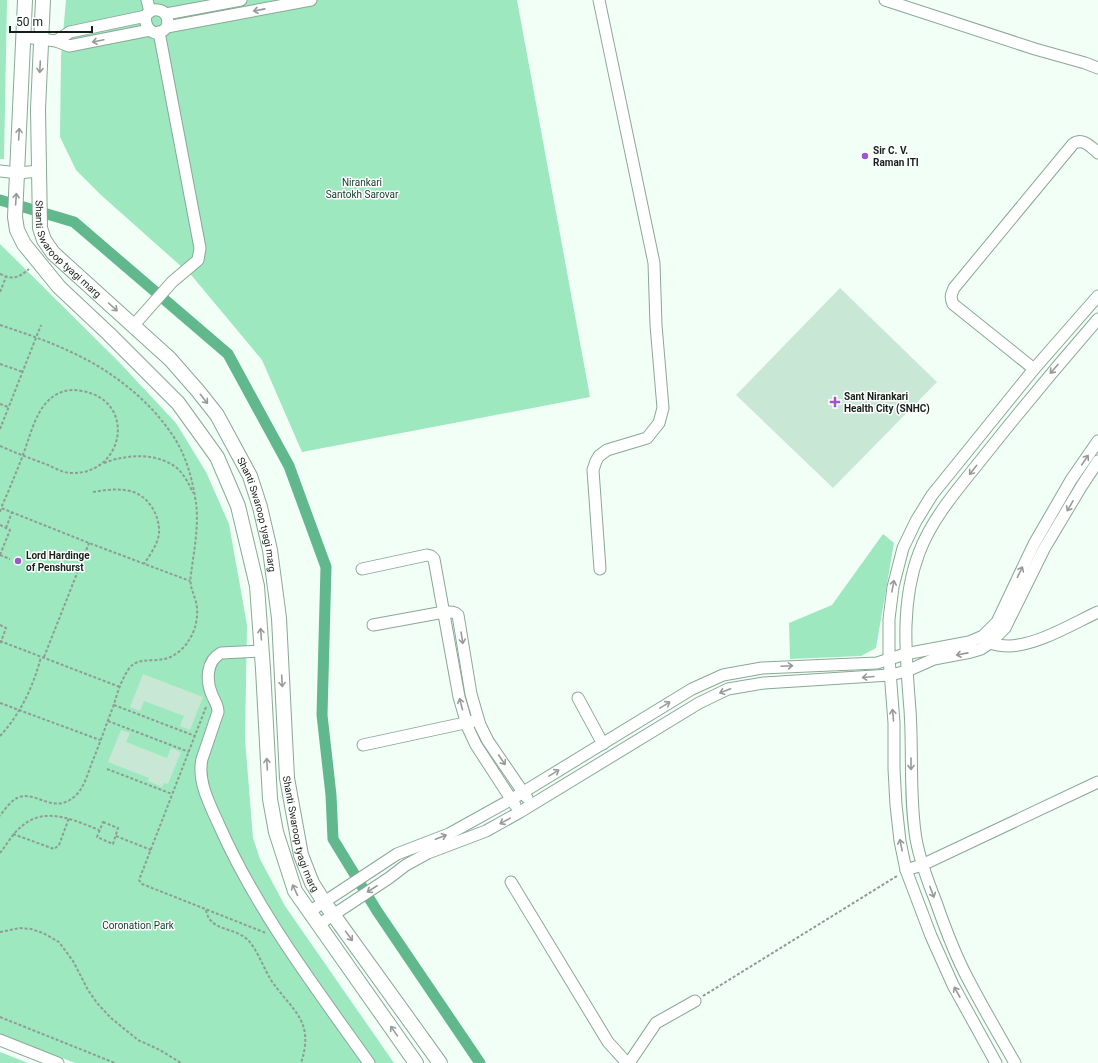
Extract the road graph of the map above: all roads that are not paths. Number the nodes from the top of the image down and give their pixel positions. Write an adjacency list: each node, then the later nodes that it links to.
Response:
1 (25, 0): 12 (main road, Shanti Swaroop tyagi marg)
2 (43, 0): 13 (main road, Shanti Swaroop tyagi marg)
3 (147, 0): 10 (street)
4 (239, 0): 8 (street); 9 (street)
5 (311, 0): 9 (street, one-way to 9)
6 (599, 0): 31 (street)
7 (884, 0): 15 (street)
8 (163, 8): 10 (street); 11 (street)
9 (239, 13): 11 (street)
10 (148, 14): 11 (street); 14 (street)
11 (159, 30): 14 (street, one-way to 14); 22 (street)
12 (24, 37): 13 (street); 19 (main road, Shanti Swaroop tyagi marg, one-way to 12)
13 (41, 39): 14 (street); 18 (main road, Shanti Swaroop tyagi marg, one-way to 18)
14 (56, 41)
15 (1098, 68)
16 (1098, 153): 25 (street)
17 (0, 171): 19 (street)
18 (39, 171): 19 (street); 22 (main road, Shanti Swaroop tyagi marg, one-way to 22)
19 (17, 176): 37 (main road, Shanti Swaroop tyagi marg, one-way to 19)
20 (1098, 296): 23 (street)
21 (1098, 319): 24 (street)
22 (133, 326): 59 (main road, Shanti Swaroop tyagi marg, one-way to 59)
23 (1059, 340): 24 (street); 25 (street)
24 (1071, 350): 27 (street, one-way to 27)
25 (1034, 369): 26 (street)
26 (988, 425): 27 (street); 39 (street, one-way to 26)
27 (1001, 435): 38 (street, one-way to 38)
28 (1098, 441): 35 (street, one-way to 28)
29 (1098, 461): 36 (street, one-way to 36)
30 (362, 569): 32 (street)
31 (600, 569)
32 (444, 612): 34 (street); 45 (street, one-way to 45); 46 (street, one-way to 32)
33 (1098, 612): 36 (street)
34 (373, 625)
35 (977, 640): 36 (street); 38 (street)
36 (990, 643): 41 (street, one-way to 41)
37 (262, 651): 60 (main road, Shanti Swaroop tyagi marg, one-way to 37); 68 (street)
38 (905, 654): 39 (street); 41 (street)
39 (889, 658): 40 (street, one-way to 39); 42 (street)
40 (751, 670): 43 (street); 48 (street, one-way to 40)
41 (907, 671): 42 (street); 56 (street, one-way to 56)
42 (890, 675): 43 (street, one-way to 43); 57 (street, one-way to 42)
43 (753, 685): 49 (street, one-way to 49)
44 (578, 698): 48 (street)
45 (478, 719): 46 (street); 51 (street, one-way to 51)
46 (466, 723): 47 (street); 52 (street)
47 (363, 745)
48 (599, 746): 49 (street); 51 (street, one-way to 48)
49 (604, 761): 53 (street)
50 (1098, 782): 56 (street)
51 (523, 792): 52 (street); 53 (street)
52 (512, 799): 54 (street); 55 (street, one-way to 52)
53 (532, 805): 54 (street)
54 (520, 812): 55 (street, one-way to 55)
55 (428, 848): 59 (street); 61 (street, one-way to 61)
56 (922, 865): 57 (street); 64 (street, one-way to 64)
57 (906, 870): 65 (street, one-way to 57)
58 (511, 882): 71 (street)
59 (324, 902): 60 (street); 61 (main road, Shanti Swaroop tyagi marg)
60 (309, 912): 62 (main road, Shanti Swaroop tyagi marg)
61 (333, 914): 62 (street); 70 (main road, Shanti Swaroop tyagi marg, one-way to 70)
62 (318, 925): 69 (main road, Shanti Swaroop tyagi marg, one-way to 62)
63 (695, 1001): 71 (street)
64 (985, 1010): 65 (street); 73 (street)
65 (971, 1017): 72 (street)
66 (0, 1040): 67 (street)
67 (58, 1063)
68 (369, 1063)
69 (416, 1063)
70 (440, 1063)
71 (628, 1063)
72 (996, 1063)
73 (1015, 1063)

